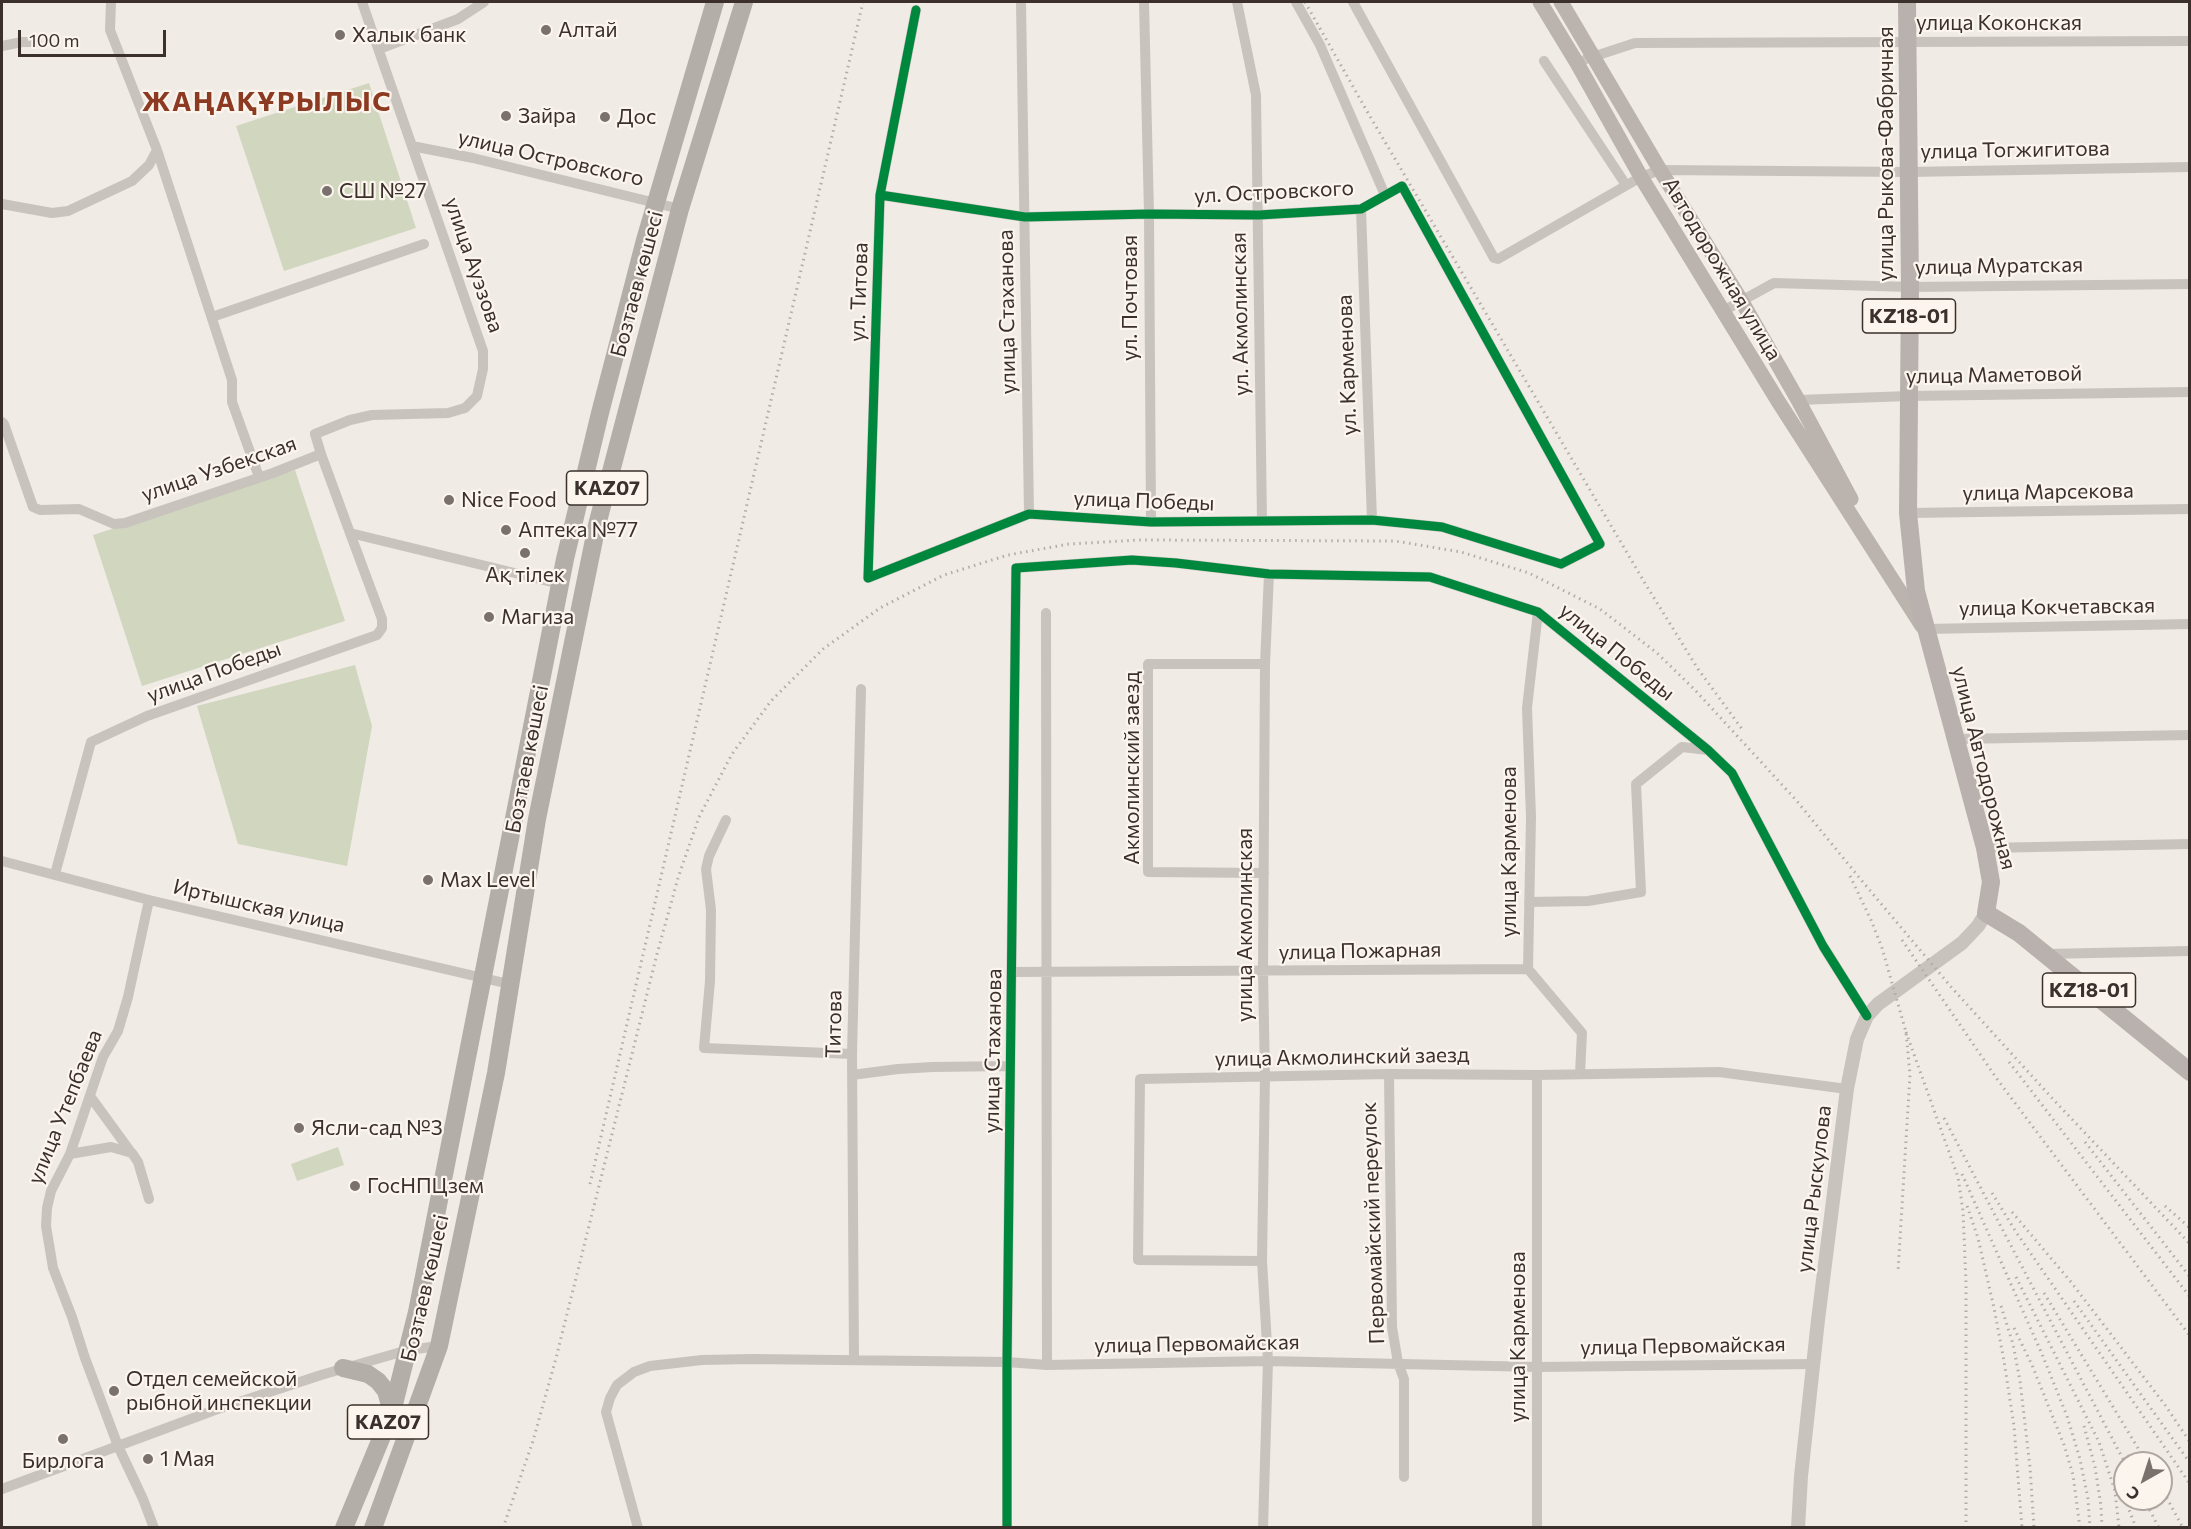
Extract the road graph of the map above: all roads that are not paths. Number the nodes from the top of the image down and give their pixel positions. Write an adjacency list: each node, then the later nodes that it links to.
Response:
1 (111, 2): 24 (street)
2 (362, 2): 19 (street, улица Ауэзова)
3 (484, 2): 19 (street)
4 (715, 2): 32 (highway, Бозтаев көшесі / KAZ07)
5 (744, 2): 35 (highway, Бозтаев көшесі / KAZ07)
6 (1021, 2): 40 (street, улица Стаханова)
7 (1144, 2): 37 (street, ул. Почтовая)
8 (1237, 2): 38 (street, ул. Акмолинская)
9 (1296, 2): 31 (street)
10 (1353, 2): 29 (street)
11 (1540, 2): 22 (main road, Автодорожная улица)
12 (1562, 2): 20 (main road, Автодорожная улица)
13 (1907, 2): 17 (main road, улица Рыкова-Фабричная / KZ18-01)
14 (916, 10): 30 (street, ул. Титова)
15 (2190, 41): 17 (street, улица Коконская)
16 (37, 42): 18 (street)
17 (1908, 43): 20 (street, улица Коконская); 27 (main road, улица Рыкова-Фабричная / KZ18-01)
18 (2, 46)
19 (379, 49): 23 (street, улица Ауэзова)
20 (1594, 55): 22 (street, улица Коконская); 26 (main road, Автодорожная улица)
21 (1544, 61): 29 (street)
22 (1577, 63): 28 (main road, Автодорожная улица)
23 (412, 146): 32 (street, улица Островского); 51 (street, улица Ауэзова)
24 (157, 150): 33 (street); 46 (street)
25 (2190, 167): 27 (street, улица Тогжигитова)
26 (1660, 170): 27 (street, улица Тогжигитова); 28 (street); 34 (main road, Автодорожная улица)
27 (1910, 172): 43 (main road, улица Рыкова-Фабричная / KZ18-01)
28 (1641, 177): 29 (street); 39 (main road, Автодорожная улица)
29 (1626, 185)
30 (880, 195): 40 (street, ул. Островского); 64 (street, ул. Титова)
31 (1385, 195): 36 (street, ул. Островского); 60 (street, ул. Островского)
32 (656, 203): 35 (street, улица Островского); 65 (highway, Бозтаев көшесі / KAZ07)
33 (2, 204)
34 (1682, 206): 39 (street); 44 (main road, Автодорожная улица)
35 (680, 209): 91 (highway, Бозтаев көшесі / KAZ07)
36 (1361, 209): 38 (street, ул. Островского); 56 (street, ул. Карменова)
37 (1149, 214): 38 (street, ул. Островского); 40 (street, ул. Островского); 58 (street, ул. Почтовая)
38 (1259, 215): 57 (street, ул. Акмолинская)
39 (1666, 216): 45 (main road, Автодорожная улица)
40 (1026, 218): 55 (street, улица Стаханова)
41 (423, 244): 46 (street)
42 (2190, 284): 43 (street, улица Муратская)
43 (1910, 287): 44 (street, улица Муратская); 48 (main road, улица Рыкова-Фабричная / KZ18-01)
44 (1741, 300): 45 (street, улица Муратская); 49 (main road, Автодорожная улица)
45 (1723, 311): 61 (main road, Автодорожная улица)
46 (212, 317): 52 (street)
47 (2190, 392): 48 (street, улица Маметовой)
48 (1909, 396): 49 (street, улица Маметовой); 54 (main road, улица Рыкова-Фабричная / KZ18-01)
49 (1798, 400): 61 (main road, Автодорожная улица)
50 (2, 422): 52 (street, улица Узбекская)
51 (321, 454): 52 (street, улица Узбекская); 59 (street, улица Узбекская)
52 (259, 477)
53 (2190, 509): 54 (street, улица Марсекова)
54 (1908, 513): 69 (main road, улица Рыкова-Фабричная / KZ18-01)
55 (1029, 514): 58 (street, улица Победы); 64 (street, улица Победы)
56 (1372, 520): 57 (street, улица Победы); 60 (street, улица Победы)
57 (1262, 521): 58 (street, улица Победы)
58 (1151, 522)
59 (350, 533): 65 (street); 80 (street, улица Победы)
60 (1600, 544)
61 (1876, 553): 69 (main road, Автодорожная улица)
62 (1269, 574): 63 (street, улица Победы); 66 (street, улица Победы); 70 (street, улица Акмолинская)
63 (1015, 576): 88 (street, улица Стаханова)
64 (868, 578)
65 (560, 584): 90 (highway, Бозтаев көшесі / KAZ07)
66 (1538, 612): 74 (street, улица Победы); 82 (street, улица Карменова)
67 (1046, 613): 89 (street)
68 (2190, 624): 69 (street, улица Кокчетавская)
69 (1925, 629): 73 (main road, улица Автодорожная / KZ18-01)
70 (1265, 664): 79 (street, улица Акмолинская); 79 (street, Акмолинский заезд)
71 (861, 689): 93 (street, Титова)
72 (2190, 735): 73 (street)
73 (1956, 739): 77 (main road, улица Автодорожная / KZ18-01)
74 (1708, 750): 82 (street); 92 (street, улица Победы)
75 (726, 820): 93 (street)
76 (2190, 844): 77 (street)
77 (1985, 848): 83 (main road, улица Автодорожная / KZ18-01)
78 (2, 861): 80 (street, Иртышская улица)
79 (1264, 873): 87 (street, улица Акмолинская)
80 (55, 874): 81 (street, Иртышская улица)
81 (148, 900): 90 (street, Иртышская улица); 102 (street, улица Утепбаева)
82 (1529, 902): 86 (street, улица Карменова)
83 (1986, 913): 85 (main road, KZ18-01); 92 (street, улица Рыскулова)
84 (2190, 951): 85 (street)
85 (2046, 954): 95 (main road, KZ18-01)
86 (1528, 969): 87 (street, улица Пожарная); 97 (street)
87 (1263, 971): 89 (street, улица Пожарная); 100 (street, улица Акмолинская)
88 (1012, 972): 89 (street, улица Пожарная); 94 (street, улица Стаханова)
89 (1048, 973): 114 (street)
90 (484, 980): 91 (street, Иртышская улица); 108 (highway, Бозтаев көшесі / KAZ07)
91 (509, 984): 107 (highway, Бозтаев көшесі / KAZ07)
92 (1868, 1016): 101 (street, улица Рыскулова)
93 (852, 1054): 99 (street, Титова)
94 (1010, 1066): 99 (street); 111 (street, улица Стаханова)
95 (2190, 1072)
96 (1389, 1074): 98 (street, улица Акмолинский заезд); 100 (street, улица Акмолинский заезд); 112 (street, Первомайский переулок)
97 (1580, 1074): 98 (street, улица Акмолинский заезд); 101 (street, улица Акмолинский заезд)
98 (1537, 1075): 115 (street, улица Карменова)
99 (852, 1076): 109 (street, Титова)
100 (1265, 1076): 106 (street, улица Акмолинская); 106 (street, улица Акмолинский заезд)
101 (1847, 1089): 113 (street, улица Рыскулова)
102 (90, 1096): 103 (street); 104 (street, улица Утепбаева)
103 (132, 1153): 104 (street); 105 (street)
104 (70, 1154): 118 (street, улица Утепбаева)
105 (149, 1198)
106 (1262, 1262): 110 (street, улица Акмолинская)
107 (439, 1346): 108 (street); 123 (highway, Бозтаев көшесі / KAZ07)
108 (408, 1350): 116 (street); 117 (highway, Бозтаев көшесі / KAZ07)
109 (854, 1360): 111 (street, улица Первомайская); 124 (street, улица Первомайская)
110 (1268, 1361): 112 (street, улица Первомайская); 114 (street, улица Первомайская); 126 (street, улица Акмолинская)
111 (1007, 1362): 114 (street, улица Первомайская); 125 (street, улица Стаханова)
112 (1398, 1363): 115 (street, улица Первомайская); 119 (street, Первомайский переулок)
113 (1813, 1364): 115 (street, улица Первомайская); 128 (street, улица Рыскулова)
114 (1047, 1365)
115 (1537, 1367): 127 (street, улица Карменова)
116 (343, 1368): 117 (highway); 118 (street)
117 (392, 1412): 122 (highway, Бозтаев көшесі / KAZ07)
118 (118, 1446): 120 (street); 121 (street, улица Утепбаева)
119 (1404, 1477)
120 (2, 1489)
121 (154, 1527)
122 (344, 1527)
123 (373, 1527)
124 (638, 1527)
125 (1007, 1527)
126 (1263, 1527)
127 (1537, 1527)
128 (1798, 1527)

